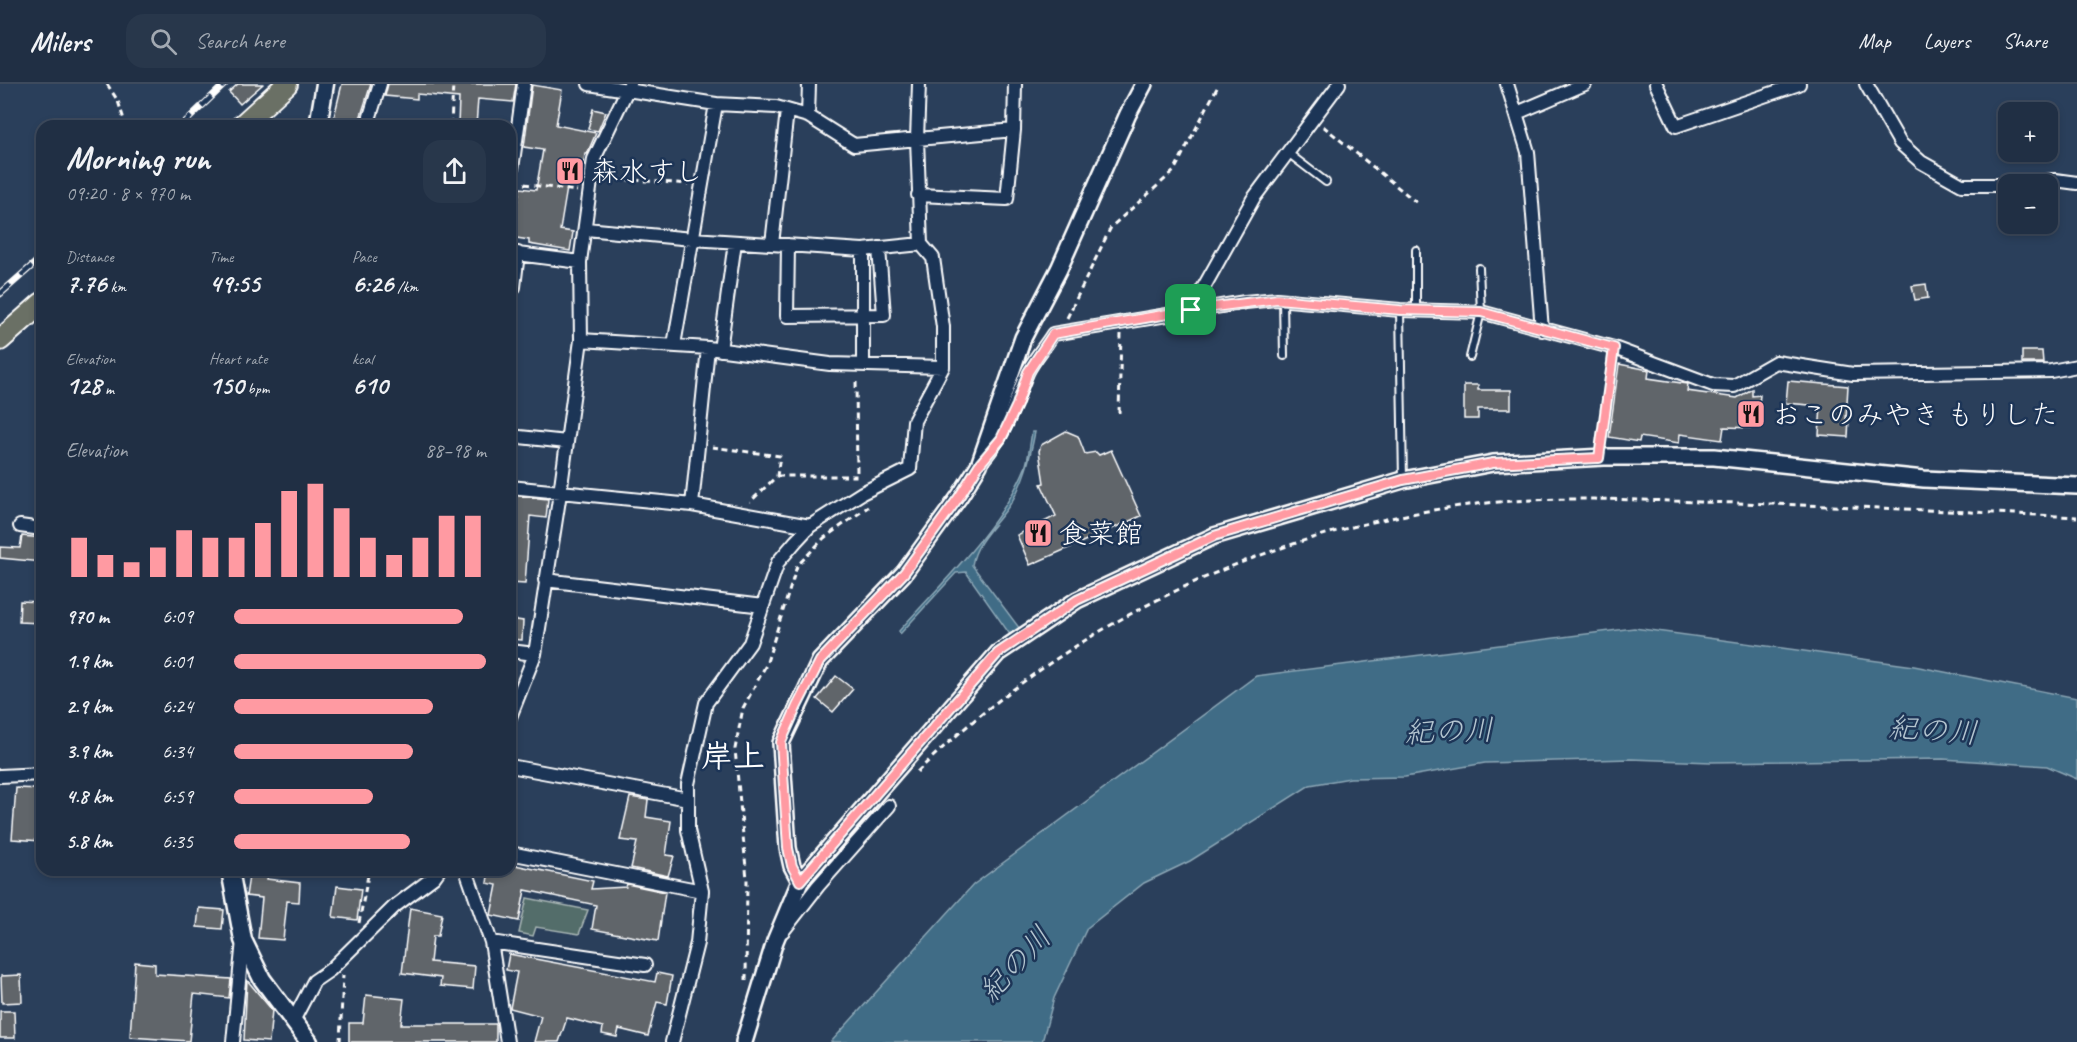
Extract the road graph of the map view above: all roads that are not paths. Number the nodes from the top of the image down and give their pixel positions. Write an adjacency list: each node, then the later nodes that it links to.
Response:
1 (287, 84): 21 (highway)
2 (325, 84): 22 (main road)
3 (380, 84): 23 (street)
4 (524, 84): 24 (street)
5 (589, 84): 16 (street)
6 (809, 84): 20 (street)
7 (920, 84): 26 (street)
8 (1015, 84): 25 (street)
9 (1144, 84): 64 (street)
10 (1339, 84): 27 (street)
11 (1507, 84): 19 (street)
12 (1585, 84): 19 (street)
13 (1656, 84): 14 (street)
14 (1799, 84)
15 (1866, 84): 29 (street)
16 (629, 87): 17 (street); 31 (street)
17 (716, 104): 18 (street); 32 (street)
18 (787, 111): 20 (street); 34 (street)
19 (1517, 113): 50 (street)
20 (808, 116): 26 (street)
21 (248, 120)
22 (319, 120)
23 (369, 120)
24 (516, 129)
25 (1014, 130): 26 (street); 30 (street)
26 (917, 139): 30 (street)
27 (1287, 152): 28 (lane); 45 (street)
28 (1326, 182)
29 (2077, 183)
30 (918, 195): 35 (street)
31 (586, 229): 32 (street); 41 (street)
32 (692, 239): 33 (street); 53 (street)
33 (735, 242): 34 (street); 55 (street)
34 (772, 244): 36 (street)
35 (921, 244): 37 (street); 60 (street)
36 (788, 245): 38 (street); 49 (street)
37 (879, 248): 38 (street); 49 (street)
38 (863, 250): 49 (street)
39 (1416, 250): 44 (lane)
40 (516, 253): 41 (street)
41 (580, 262): 52 (street)
42 (1479, 268): 48 (lane)
43 (1283, 300): 45 (street); 46 (street); 56 (lane)
44 (1416, 308): 46 (street); 48 (street)
45 (1191, 310): 64 (street)
46 (1400, 310): 65 (lane)
47 (36, 311): 51 (highway)
48 (1481, 312): 50 (street); 57 (lane)
49 (863, 316): 58 (street)
50 (1542, 330): 54 (street)
51 (0, 340)
52 (581, 340): 53 (street); 62 (street)
53 (675, 345): 55 (street)
54 (1614, 348): 59 (street); 63 (lane)
55 (714, 349): 58 (street); 69 (street)
56 (1284, 356)
57 (1470, 357)
58 (860, 365): 60 (street)
59 (2077, 366)
60 (943, 367): 71 (street)
61 (516, 437): 62 (street)
62 (567, 442): 68 (street)
63 (1599, 458): 65 (street); 66 (street)
64 (979, 465): 87 (street)
65 (1403, 480): 87 (street)
66 (2077, 486)
67 (516, 488): 68 (street)
68 (560, 493): 69 (street); 73 (street)
69 (692, 505): 71 (street)
70 (20, 526): 72 (street)
71 (810, 526): 74 (street)
72 (36, 528)
73 (545, 580): 74 (street); 76 (street)
74 (763, 606): 81 (street)
75 (516, 652): 76 (street)
76 (535, 654): 77 (street)
77 (516, 702)
78 (516, 767): 81 (street)
79 (36, 774): 80 (street)
80 (0, 776)
81 (688, 800): 88 (street)
82 (889, 806): 90 (street)
83 (516, 854): 88 (street)
84 (231, 876): 89 (main road)
85 (435, 876): 93 (street)
86 (468, 876): 91 (street)
87 (800, 881): 90 (street)
88 (702, 891): 97 (street)
89 (243, 940): 93 (main road); 94 (street)
90 (775, 941): 98 (street)
91 (491, 942): 92 (street); 96 (street)
92 (645, 965)
93 (293, 1021): 95 (main road)
94 (233, 1042)
95 (309, 1042)
96 (507, 1042)
97 (672, 1042)
98 (744, 1042)

